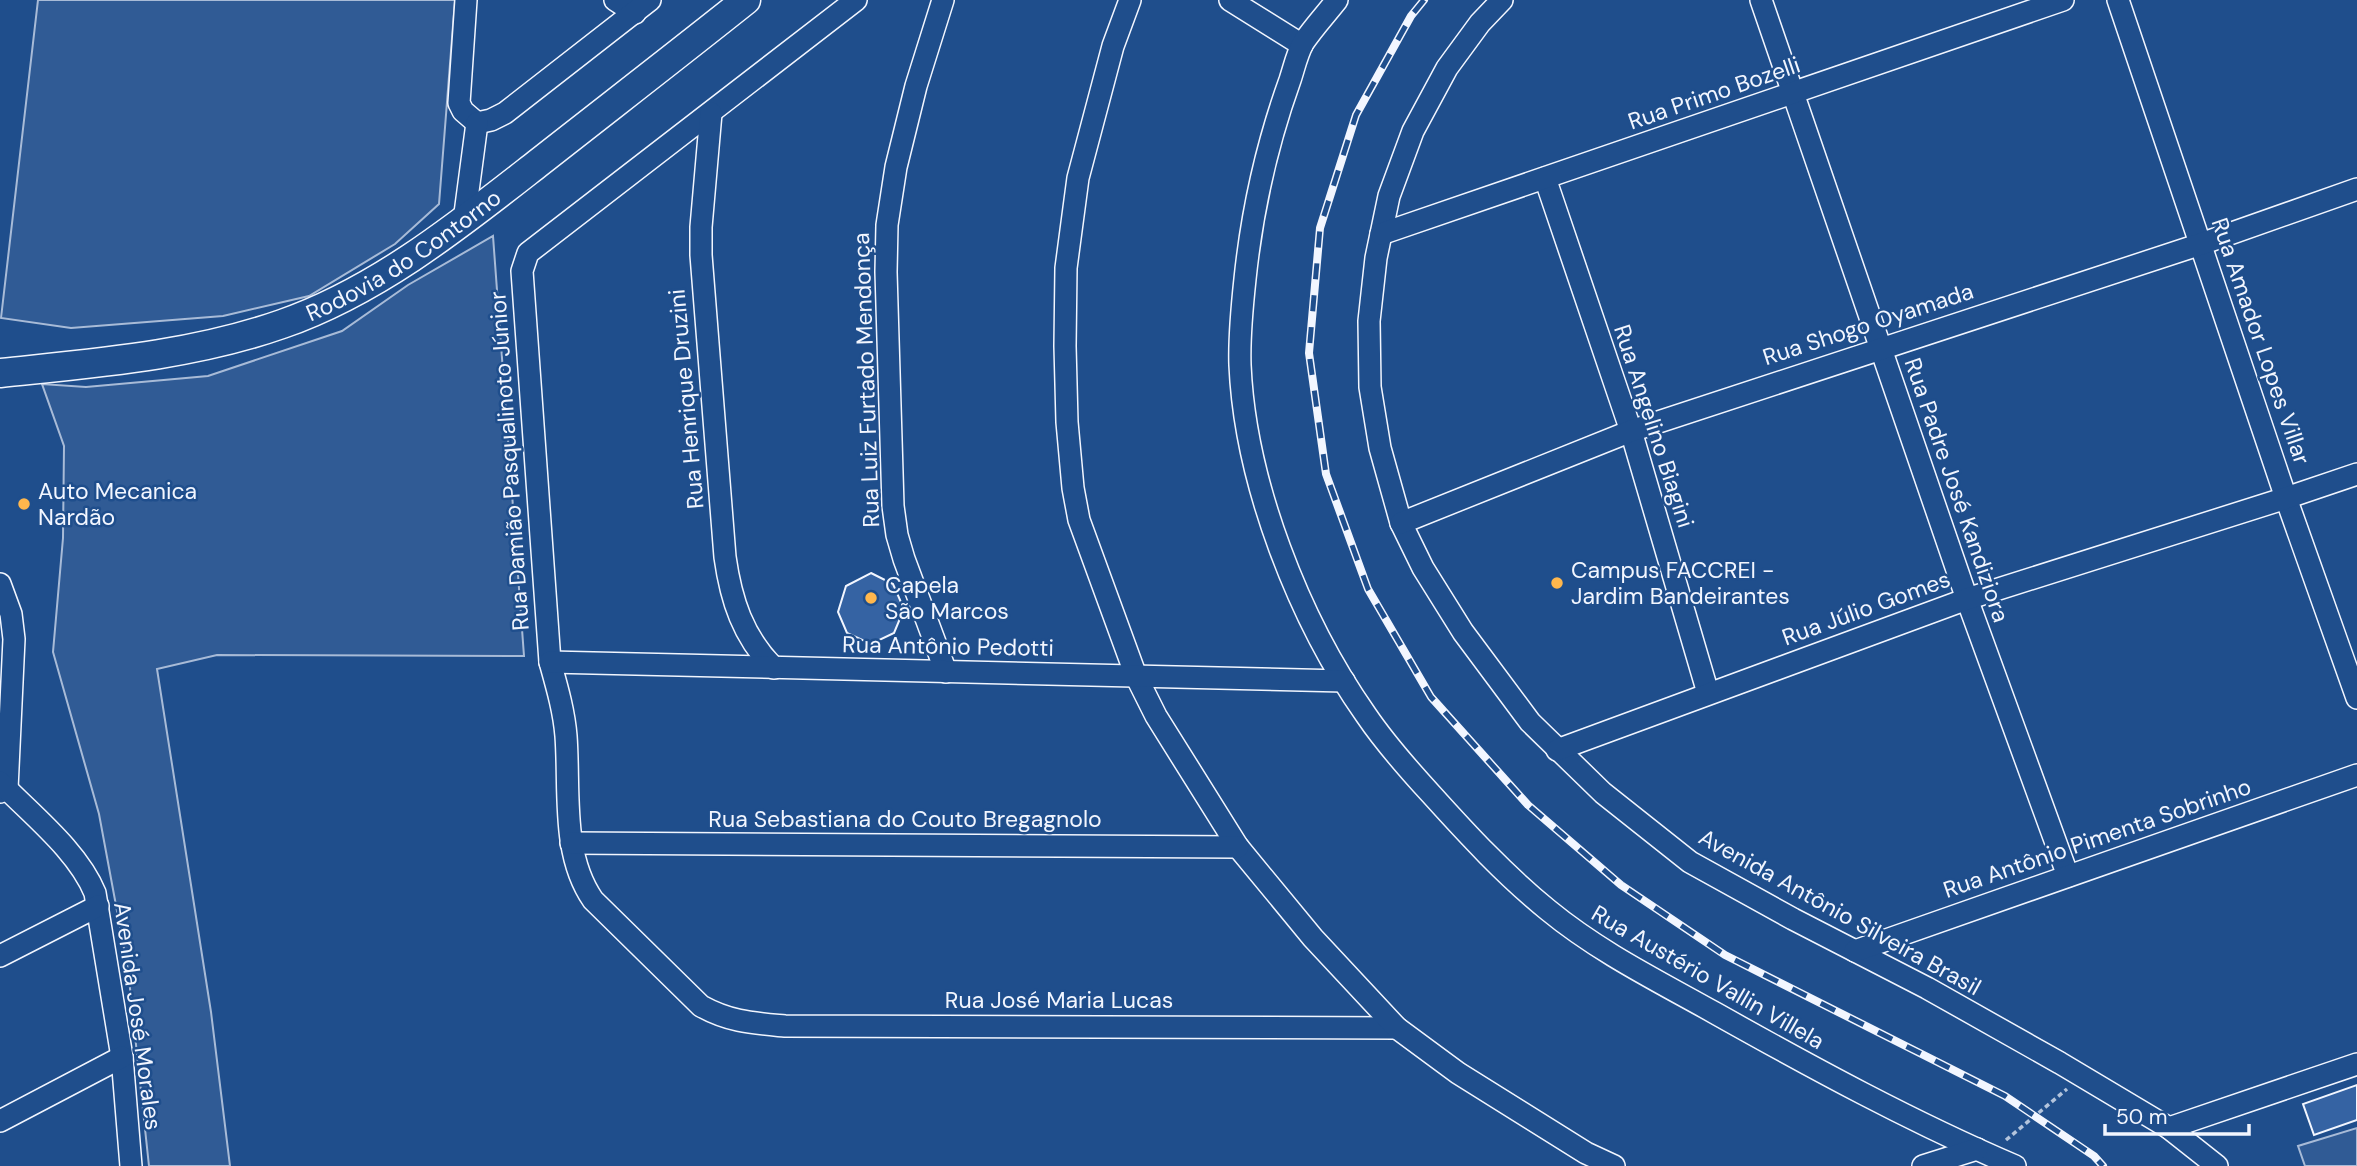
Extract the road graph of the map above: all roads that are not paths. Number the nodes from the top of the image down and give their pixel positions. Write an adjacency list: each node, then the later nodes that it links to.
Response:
1 (466, 0): 17 (street)
2 (615, 0): 13 (street)
3 (746, 0): 20 (main road, Rodovia do Contorno)
4 (856, 0): 16 (street, Rua Damião Pasqualinoto Júnior)
5 (943, 0): 33 (street, Rua Luiz Furtado Mendonça)
6 (1130, 0): 34 (street)
7 (1230, 0): 14 (street)
8 (1338, 0): 14 (street, Rua Austério Vallin Villela)
9 (1502, 0): 21 (street, Avenida Antônio Silveira Brasil)
10 (1761, 0): 15 (street, Rua Padre José Kandiziora)
11 (2063, 0): 15 (street, Rua Primo Bozelli)
12 (2118, 0): 22 (street, Rua Amador Lopes Villar)
13 (643, 6): 17 (street)
14 (1302, 45): 35 (street, Rua Austério Vallin Villela)
15 (1793, 94): 18 (street, Rua Primo Bozelli); 23 (street, Rua Padre José Kandiziora)
16 (711, 113): 31 (street, Rua Damião Pasqualinoto Júnior); 32 (street, Rua Henrique Druzini)
17 (477, 123): 20 (street)
18 (1545, 178): 21 (street, Rua Primo Bozelli); 25 (street, Rua Angelino Biagini)
19 (2357, 189): 22 (street, Rua Shogo Oyamada)
20 (464, 221): 24 (main road, Rodovia do Contorno)
21 (1381, 234): 28 (street, Avenida Antônio Silveira Brasil)
22 (2201, 244): 23 (street, Rua Shogo Oyamada); 27 (street, Rua Amador Lopes Villar)
23 (1879, 348): 25 (street, Rua Shogo Oyamada); 30 (street, Rua Padre José Kandiziora)
24 (0, 373)
25 (1631, 431): 28 (street, Rua Shogo Oyamada); 36 (street, Rua Angelino Biagini)
26 (2357, 474): 27 (street, Rua Júlio Gomes)
27 (2286, 498): 30 (street, Rua Júlio Gomes); 37 (street, Rua Amador Lopes Villar)
28 (1401, 523): 38 (street, Avenida Antônio Silveira Brasil)
29 (0, 584): 40 (street)
30 (1967, 599): 36 (street, Rua Júlio Gomes); 43 (street, Rua Padre José Kandiziora)
31 (550, 662): 32 (street, Rua Antônio Pedotti); 41 (street, Rua Damião Pasqualinoto Júnior)
32 (774, 668): 33 (street, Rua Antônio Pedotti)
33 (946, 672): 34 (street, Rua Antônio Pedotti)
34 (1136, 676): 35 (street, Rua Antônio Pedotti); 42 (street)
35 (1344, 681): 53 (street, Rua Austério Vallin Villela)
36 (1708, 693): 38 (street, Rua Júlio Gomes)
37 (2357, 698)
38 (1557, 750): 45 (street, Avenida Antônio Silveira Brasil)
39 (2357, 775): 43 (street, Rua Antônio Pimenta Sobrinho)
40 (2, 788): 44 (street, Avenida José Morales)
41 (571, 843): 42 (street, Rua Sebastiana do Couto Bregagnolo); 47 (street, Rua Damião Pasqualinoto Júnior)
42 (1238, 847): 48 (street)
43 (2068, 876): 45 (street, Rua Antônio Pimenta Sobrinho)
44 (98, 906): 46 (street); 49 (street, Avenida José Morales)
45 (1855, 951): 52 (street, Avenida Antônio Silveira Brasil)
46 (0, 956)
47 (721, 1017): 48 (street, Rua José Maria Lucas)
48 (1398, 1028): 55 (street)
49 (122, 1057): 51 (street); 54 (street, Avenida José Morales)
50 (2357, 1063): 52 (street)
51 (0, 1121)
52 (2169, 1128): 58 (street, Avenida Antônio Silveira Brasil)
53 (1983, 1152): 56 (street); 57 (street, Rua Austério Vallin Villela)
54 (131, 1166)
55 (1614, 1166)
56 (1923, 1166)
57 (2015, 1166)
58 (2217, 1166)

